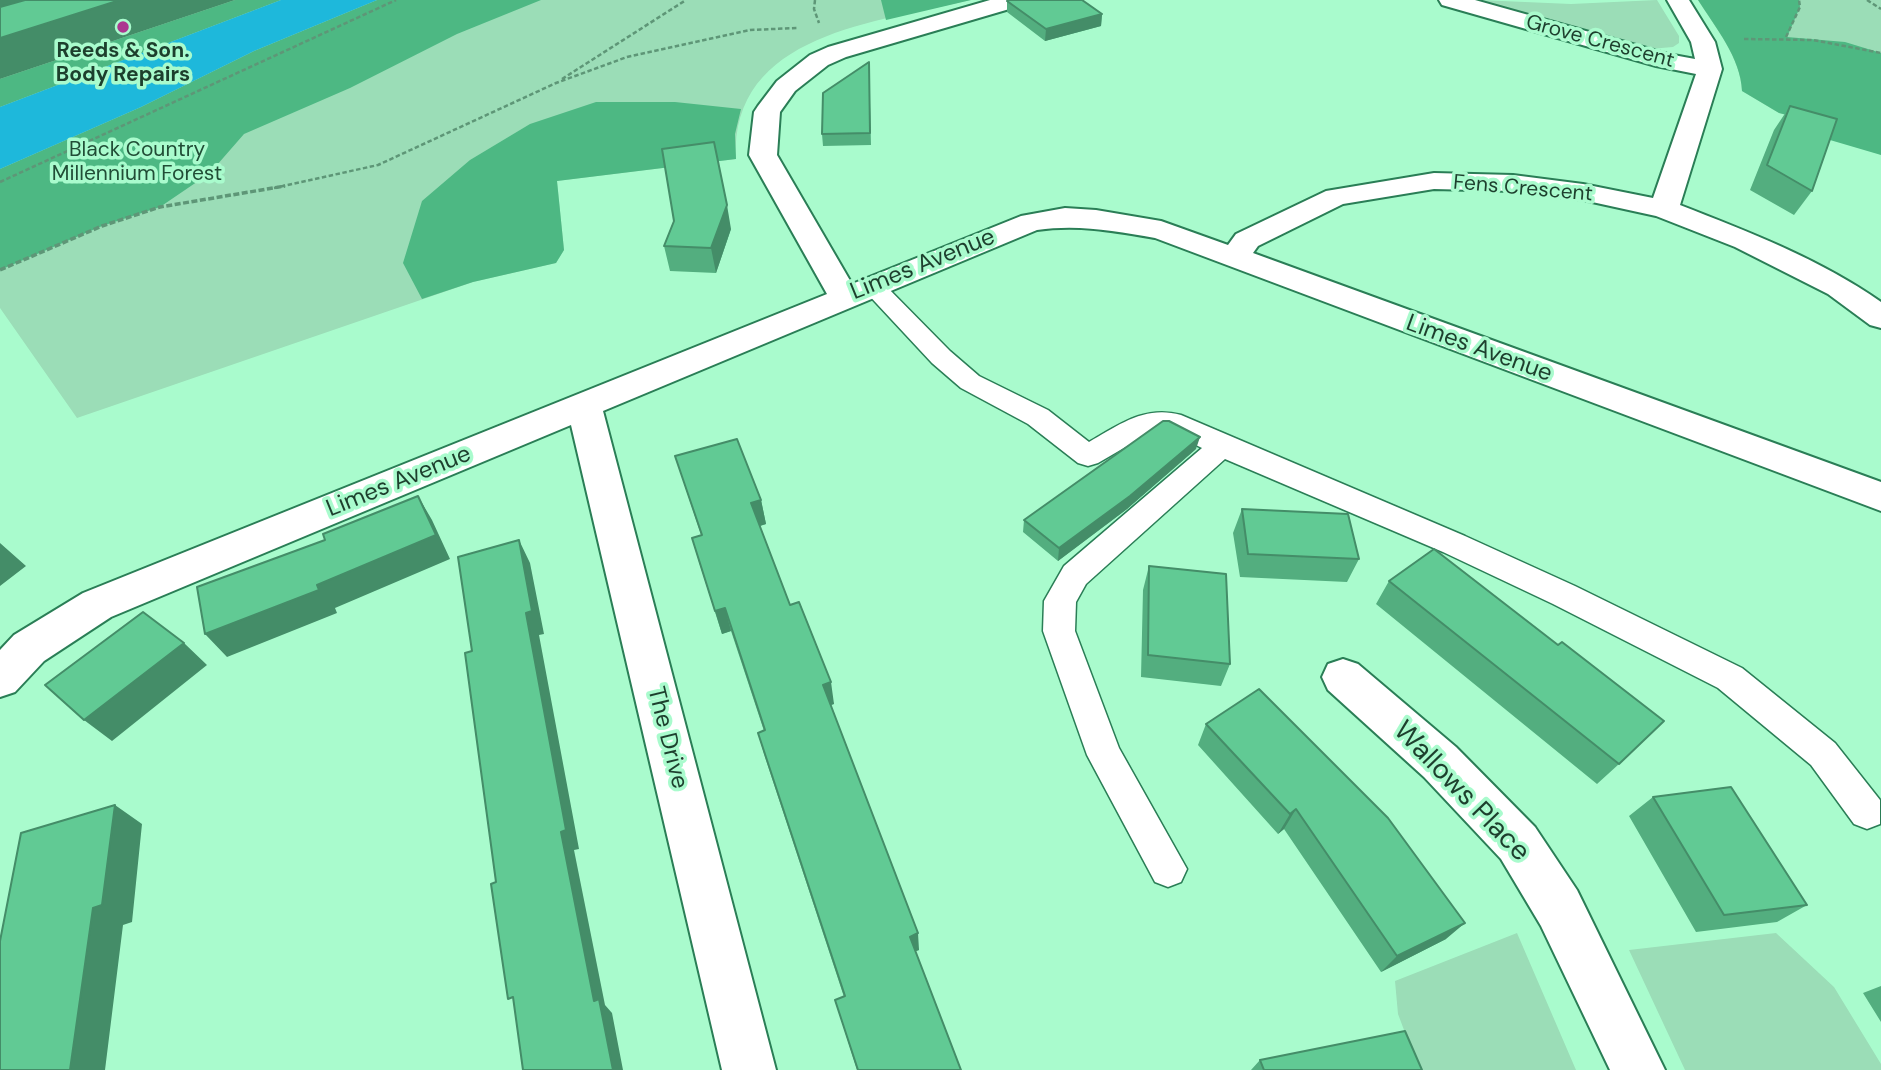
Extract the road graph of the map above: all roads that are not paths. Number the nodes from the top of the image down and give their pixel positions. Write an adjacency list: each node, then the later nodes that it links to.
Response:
1 (1015, 0): 7 (street)
2 (1450, 0): 4 (street, Grove Crescent)
3 (1678, 0): 4 (street)
4 (1710, 69): 5 (street)
5 (1664, 209): 6 (street, Fens Crescent); 8 (street, Fens Crescent)
6 (1234, 258): 7 (street, Limes Avenue); 11 (street, Limes Avenue)
7 (858, 290): 9 (street, Limes Avenue); 10 (lane)
8 (1881, 318)
9 (584, 406): 13 (street, Limes Avenue); 16 (street, The Drive)
10 (1222, 446): 14 (lane); 15 (lane)
11 (1881, 496)
12 (1343, 677): 17 (street, Wallows Place)
13 (0, 679)
14 (1867, 812)
15 (1168, 869)
16 (749, 1070)
17 (1638, 1070)

